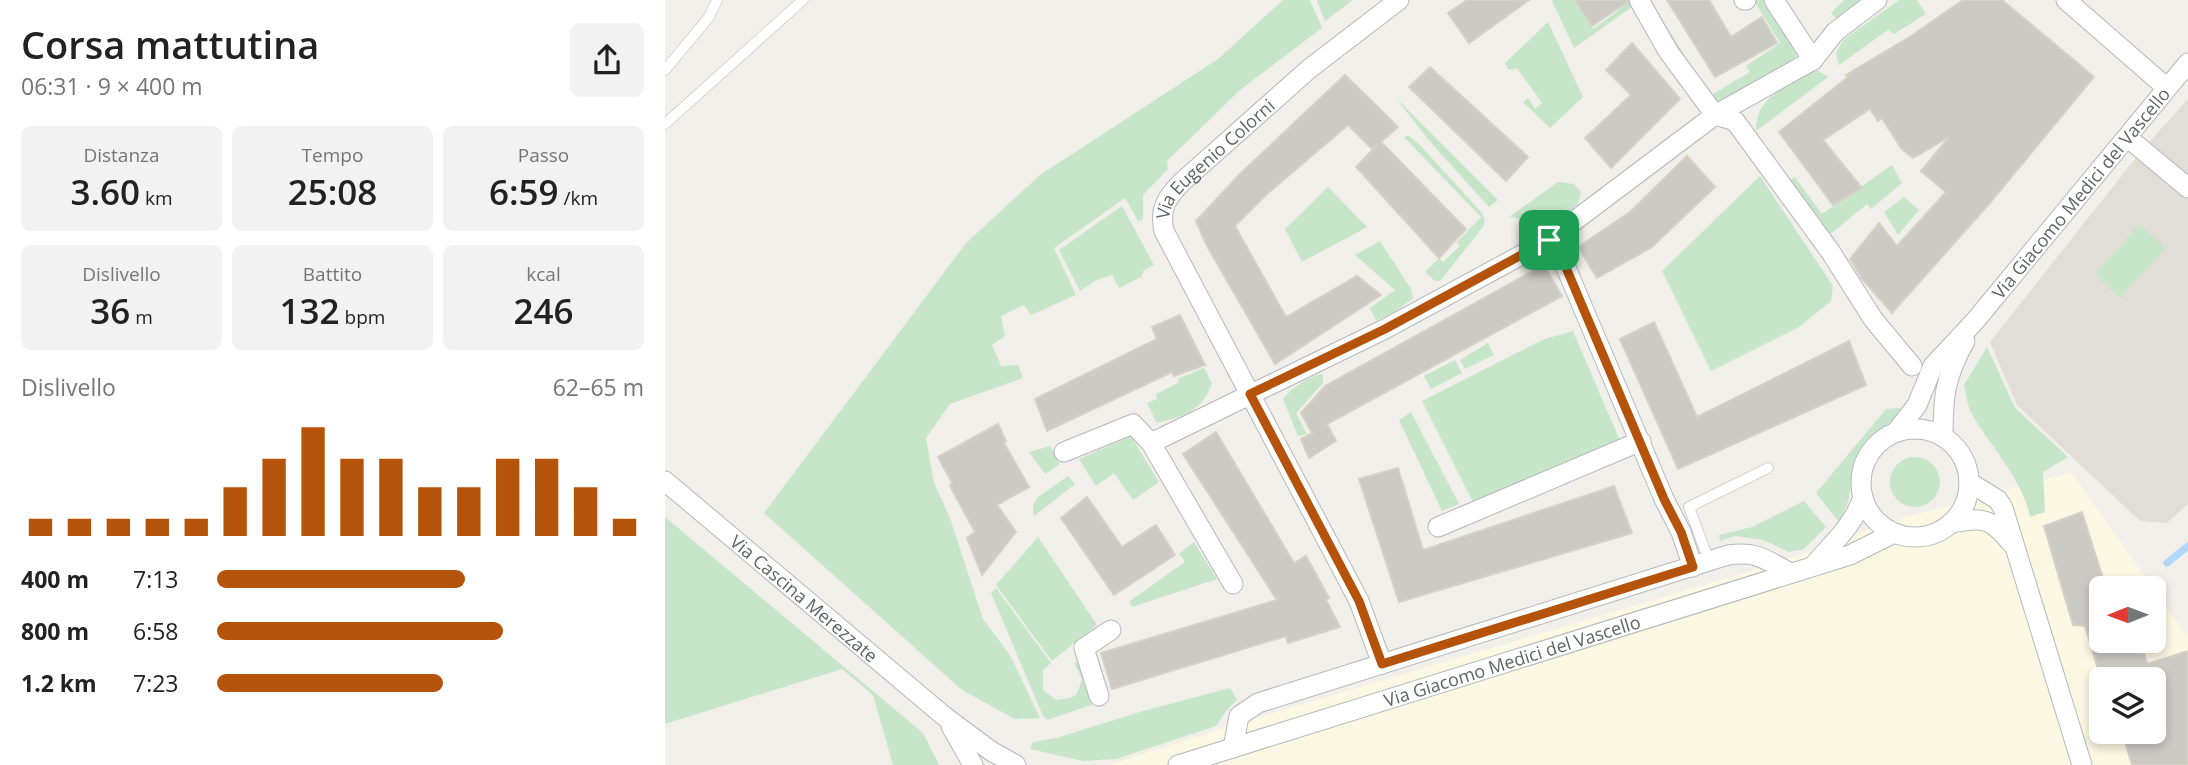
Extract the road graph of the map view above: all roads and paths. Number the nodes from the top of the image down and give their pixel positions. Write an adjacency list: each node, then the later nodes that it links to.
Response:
1 (717, 0): 10 (lane)
2 (803, 0): 13 (lane)
3 (1399, 0): 19 (street, Via Eugenio Colorni)
4 (1639, 0): 12 (street)
5 (1774, 0): 8 (street)
6 (1877, 0): 8 (street)
7 (2066, 0): 11 (street)
8 (1813, 60): 12 (street)
9 (2188, 63): 11 (street, Via Giacomo Medici del Vascello)
10 (665, 70)
11 (2167, 88): 14 (street, Via Giacomo Medici del Vascello)
12 (1715, 115): 16 (street); 18 (street)
13 (665, 124)
14 (2127, 137): 15 (street); 17 (street, Via Giacomo Medici del Vascello)
15 (2188, 188)
16 (1549, 240): 19 (street); 22 (street)
17 (1975, 321): 20 (street, Via Giacomo Medici del Vascello); 21 (street, Via Giacomo Medici del Vascello)
18 (1912, 366)
19 (1250, 394): 23 (street); 38 (street, Via Eugenio Colorni)
20 (1896, 432): 21 (street); 28 (street)
21 (1943, 437): 27 (street)
22 (1641, 441): 30 (street); 33 (street)
23 (1151, 443): 24 (street); 36 (street)
24 (1064, 452)
25 (1768, 468): 33 (lane)
26 (665, 481): 40 (street, Via Cascina Merezzate)
27 (1969, 482): 29 (street); 32 (street)
28 (1863, 497): 31 (street); 34 (street)
29 (1951, 523): 31 (street); 32 (street)
30 (1438, 527)
31 (1894, 533): 34 (street, Via Giacomo Medici del Vascello)
32 (2014, 546): 45 (street)
33 (1701, 564): 35 (street, Via Giacomo Medici del Vascello); 38 (street, Via Giacomo Medici del Vascello)
34 (1811, 568): 35 (street, Via Giacomo Medici del Vascello)
35 (1791, 573): 41 (street, Via Giacomo Medici del Vascello)
36 (1233, 584)
37 (1111, 630): 39 (street)
38 (1382, 664): 41 (street, Via Giacomo Medici del Vascello)
39 (1099, 696)
40 (944, 716): 42 (street); 43 (street, Via Cascina Merezzate)
41 (1233, 748): 44 (street, Via Giacomo Medici del Vascello)
42 (973, 765)
43 (1016, 765)
44 (1178, 765)
45 (2082, 765)

